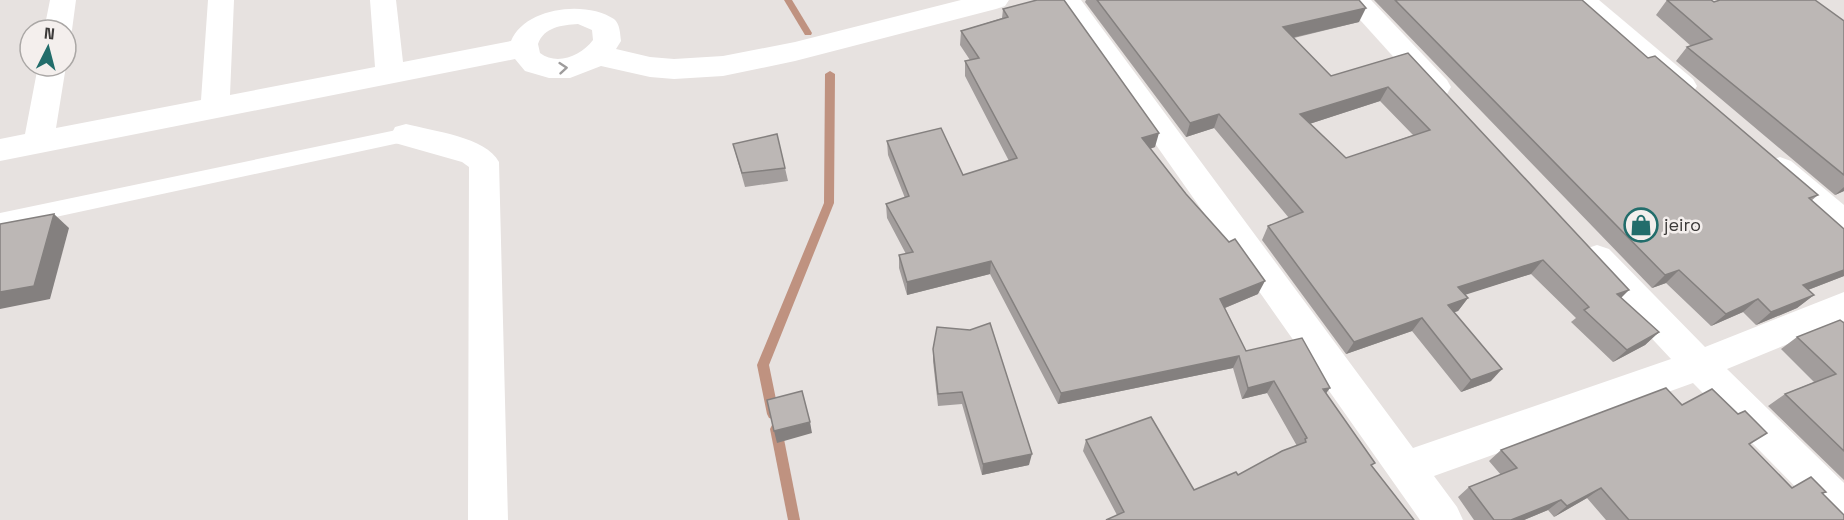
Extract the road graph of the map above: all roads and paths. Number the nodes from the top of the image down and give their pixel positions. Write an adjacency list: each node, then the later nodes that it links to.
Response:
1 (63, 0): 9 (street)
2 (221, 0): 15 (street)
3 (383, 0): 12 (street)
4 (996, 0): 11 (street)
5 (1067, 0): 26 (street)
6 (1355, 0): 16 (street)
7 (1582, 0): 14 (street)
8 (556, 8): 10 (street); 11 (street)
9 (60, 18)
10 (524, 48): 11 (street, one-way to 11); 12 (street)
11 (597, 56)
12 (390, 75): 15 (street)
13 (50, 78): 18 (street)
14 (1700, 100)
15 (214, 109): 18 (street)
16 (1461, 113)
17 (406, 135): 21 (lane); 28 (street)
18 (38, 143): 19 (street)
19 (0, 150)
20 (1763, 154): 22 (street)
21 (0, 220)
22 (1844, 223)
23 (1576, 235): 25 (street)
24 (1844, 306): 25 (street)
25 (1699, 365): 26 (street); 27 (street)
26 (1404, 469): 29 (street)
27 (1844, 509)
28 (488, 520)
29 (1443, 520)

